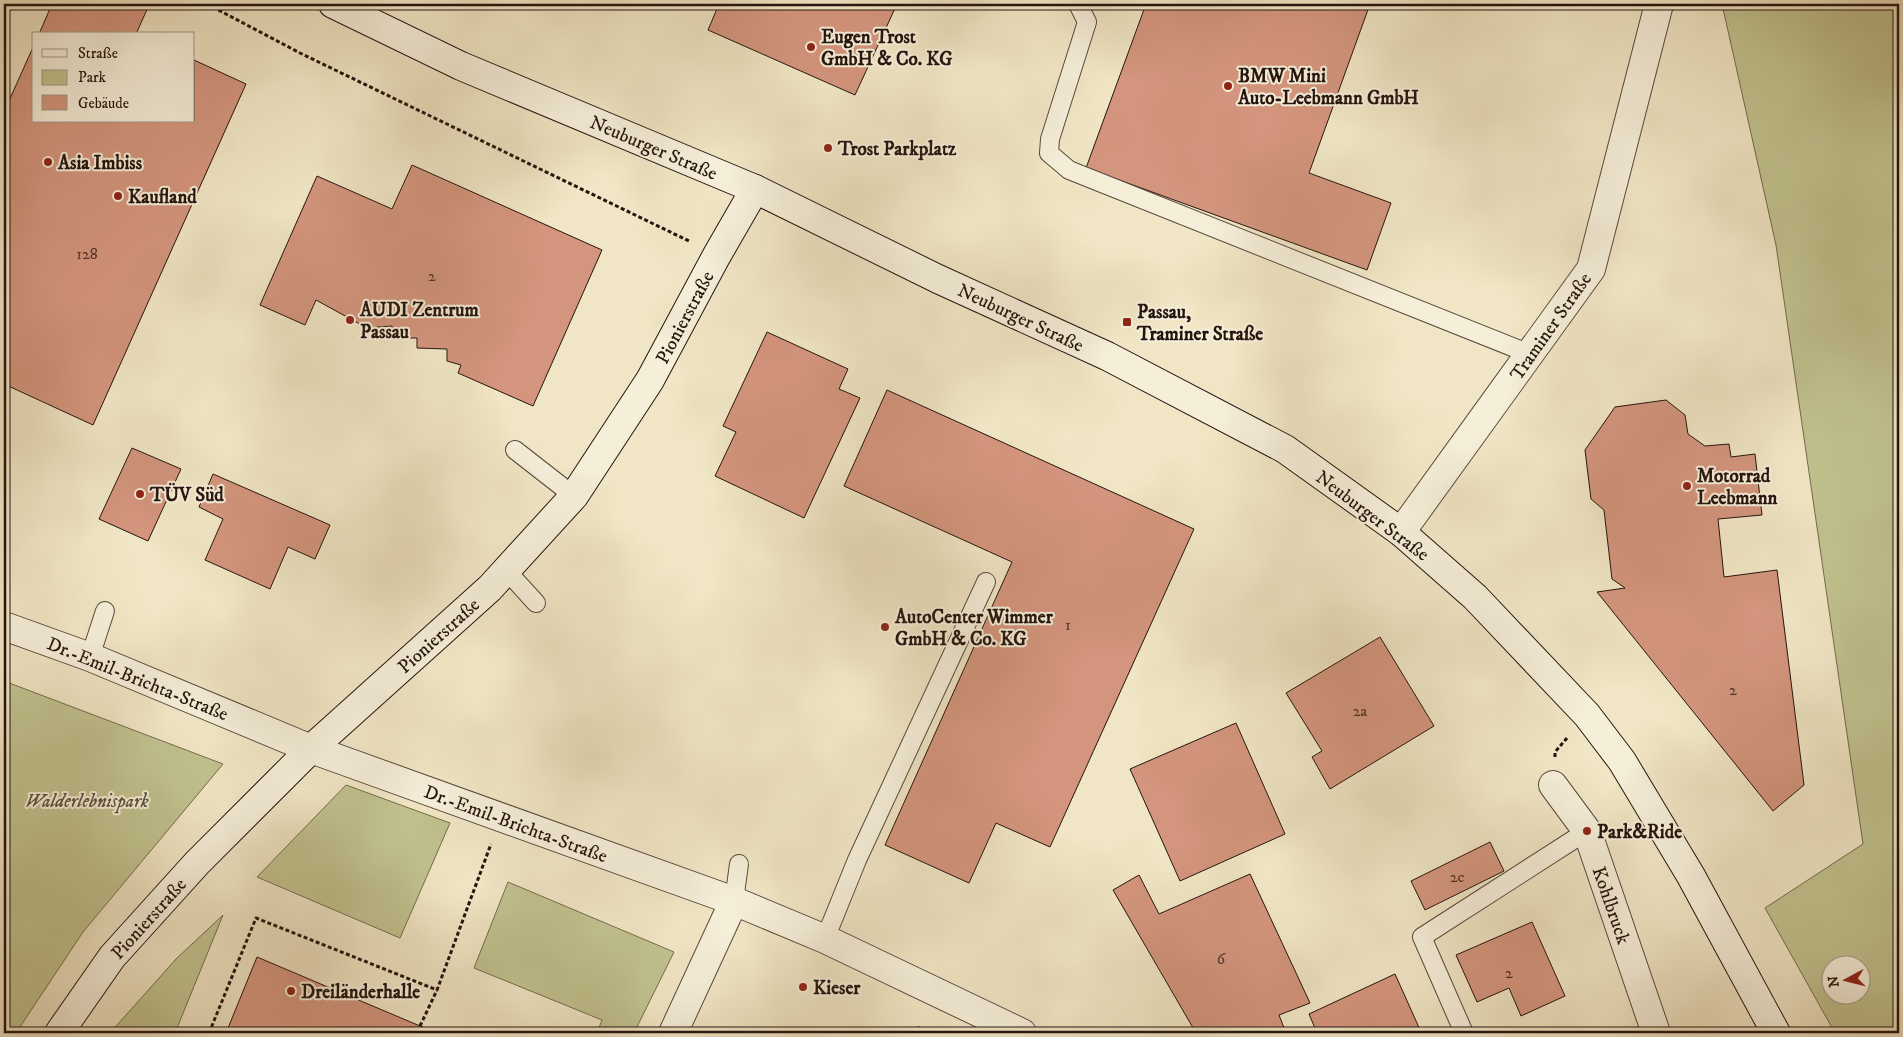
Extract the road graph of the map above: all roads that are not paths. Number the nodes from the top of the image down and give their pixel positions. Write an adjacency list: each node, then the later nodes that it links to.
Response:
1 (333, 4): 4 (street, Neuburger Straße)
2 (1078, 4): 5 (lane)
3 (1659, 4): 5 (street, Traminer Straße)
4 (755, 189): 7 (street, Pionierstraße); 8 (street, Neuburger Straße)
5 (1530, 354): 8 (street, Traminer Straße)
6 (515, 450): 7 (lane)
7 (574, 496): 9 (street, Pionierstraße)
8 (1401, 532): 26 (street, Neuburger Straße)
9 (506, 570): 11 (lane); 15 (street, Pionierstraße)
10 (986, 582): 20 (lane)
11 (536, 603)
12 (105, 611): 14 (lane)
13 (4, 626): 14 (street, Dr.-Emil-Brichta-Straße)
14 (90, 657): 15 (street, Dr.-Emil-Brichta-Straße)
15 (310, 749): 19 (street, Dr.-Emil-Brichta-Straße); 21 (street, Pionierstraße)
16 (1552, 786): 17 (street, Kohlbruck)
17 (1587, 831): 24 (lane); 25 (street, Kohlbruck)
18 (739, 864): 19 (lane)
19 (734, 901): 20 (street, Dr.-Emil-Brichta-Straße); 22 (street)
20 (826, 939): 23 (street, Dr.-Emil-Brichta-Straße)
21 (59, 1033)
22 (673, 1033)
23 (1022, 1033)
24 (1464, 1033)
25 (1656, 1033)
26 (1776, 1033)

